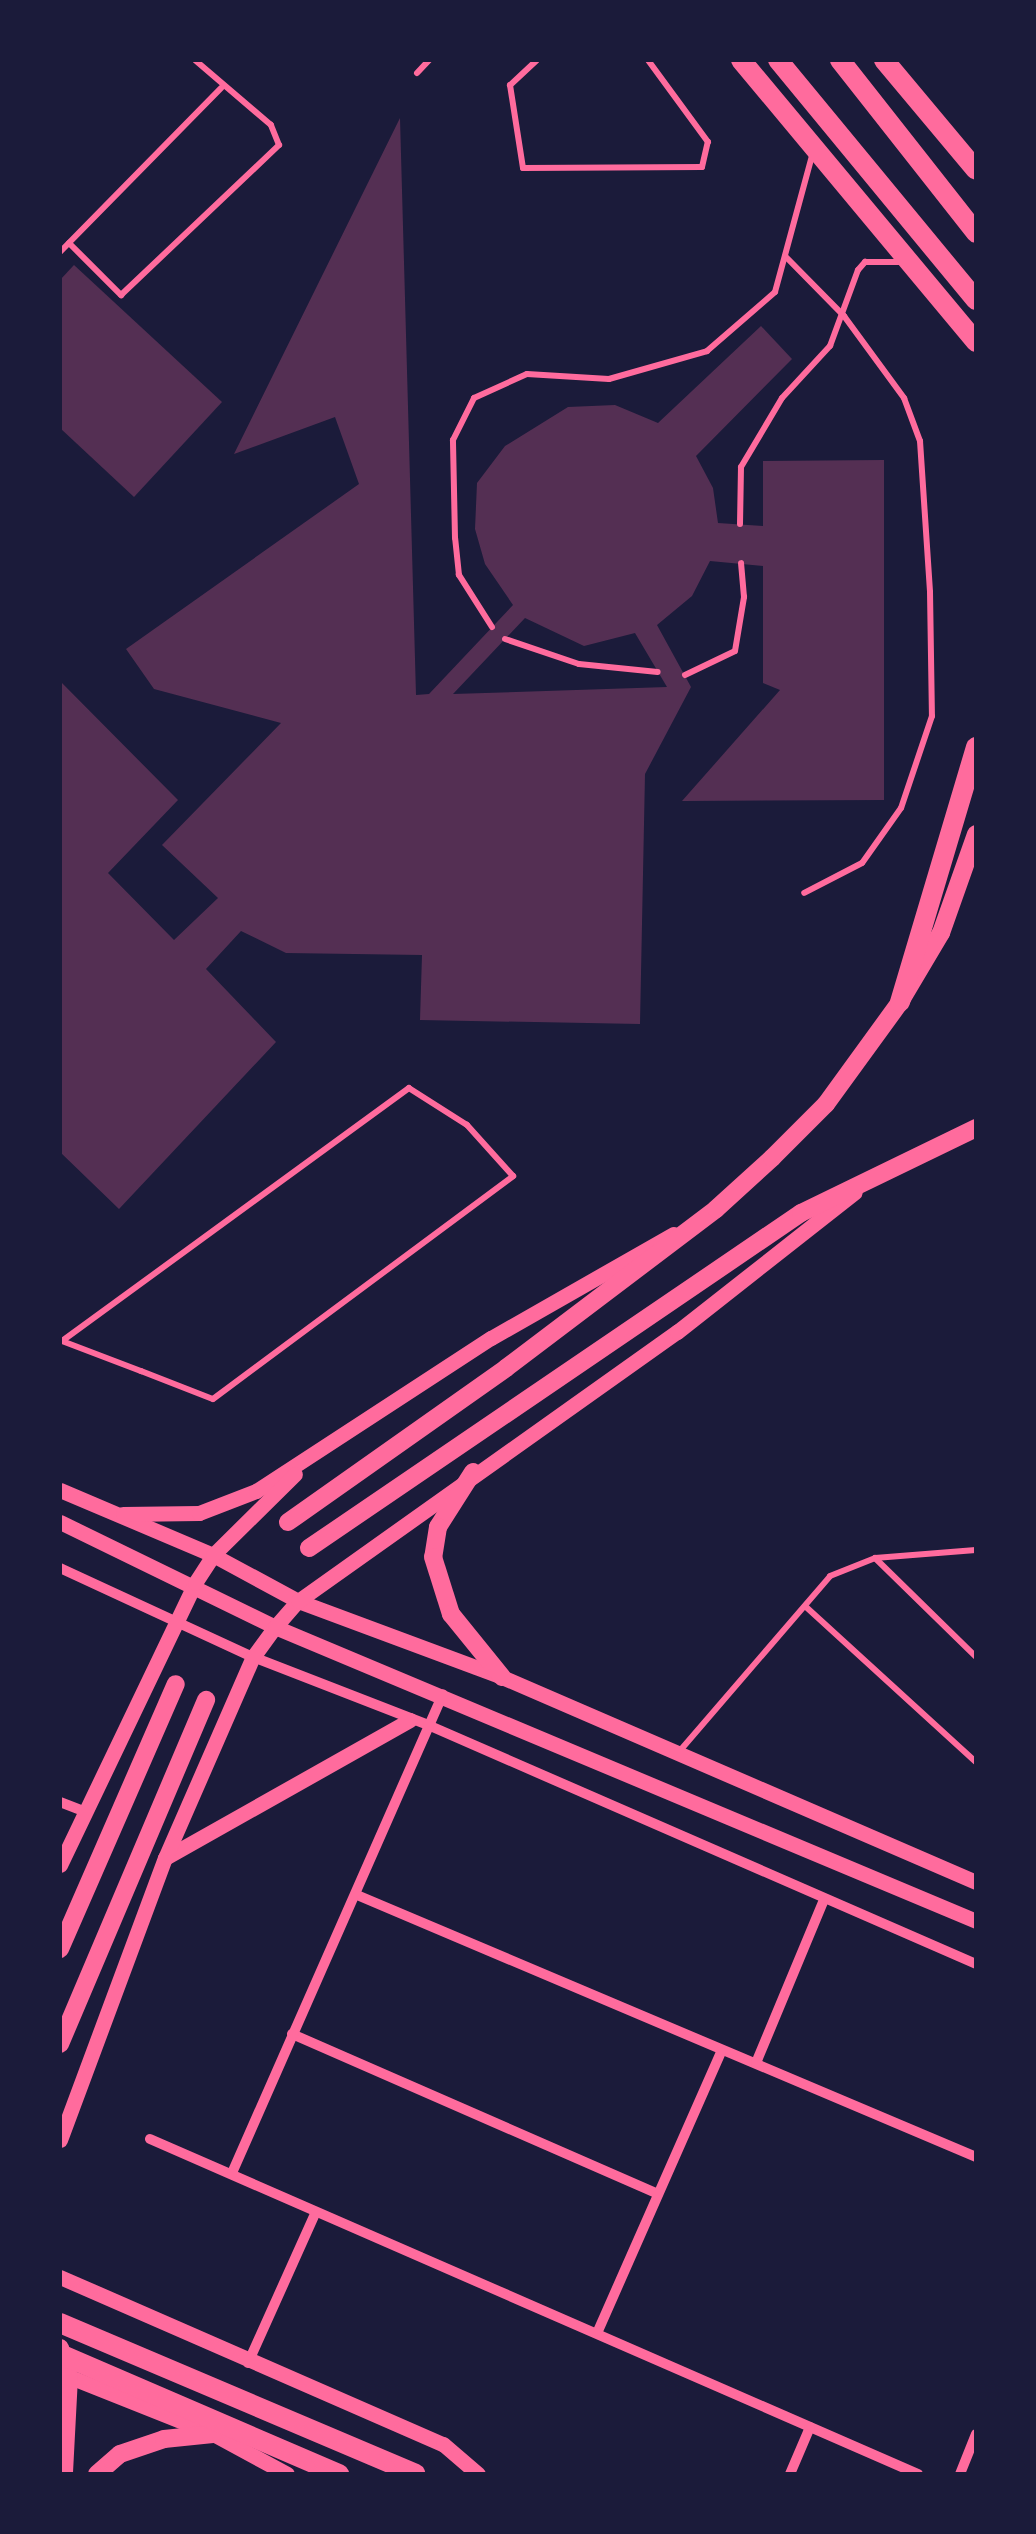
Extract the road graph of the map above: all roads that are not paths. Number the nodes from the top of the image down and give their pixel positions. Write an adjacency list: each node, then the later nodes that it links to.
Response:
1 (195, 60): 10 (lane)
2 (428, 60): 9 (lane)
3 (538, 60): 4 (lane)
4 (648, 60)
5 (778, 60): 8 (main road); 18 (main road)
6 (840, 60): 13 (main road)
7 (884, 60): 12 (main road)
8 (742, 61): 11 (main road)
9 (418, 73)
10 (222, 88): 14 (lane); 14 (lane)
11 (814, 150): 16 (lane); 17 (main road)
12 (976, 170)
13 (976, 233)
14 (69, 242): 15 (lane)
15 (60, 252)
16 (786, 257): 19 (lane); 23 (lane)
17 (909, 262): 19 (lane); 20 (main road)
18 (976, 300)
19 (844, 316): 21 (lane); 29 (lane)
20 (973, 336)
21 (740, 524)
22 (742, 564): 26 (lane)
23 (492, 627)
24 (505, 639): 25 (lane)
25 (658, 672)
26 (686, 675)
27 (976, 747): 30 (main road)
28 (976, 834): 30 (main road)
29 (804, 893)
30 (900, 1002): 33 (main road)
31 (976, 1128): 32 (main road)
32 (882, 1170): 36 (street); 41 (main road)
33 (716, 1209): 35 (street); 40 (main road)
34 (61, 1341): 34 (lane)
35 (316, 1454): 38 (street); 44 (street)
36 (473, 1472): 49 (street); 55 (main road)
37 (60, 1490): 38 (street)
38 (116, 1514): 44 (street)
39 (60, 1522): 48 (street)
40 (288, 1522)
41 (309, 1548)
42 (976, 1550): 43 (lane)
43 (966, 1551): 45 (lane); 46 (lane)
44 (213, 1556): 48 (street); 49 (street)
45 (875, 1558): 50 (lane); 54 (lane)
46 (976, 1560)
47 (60, 1568): 51 (street)
48 (195, 1583): 51 (street); 52 (street)
49 (298, 1600): 52 (street); 55 (street)
50 (805, 1606): 61 (lane); 62 (lane)
51 (177, 1618): 53 (street); 64 (street)
52 (275, 1627): 53 (street); 57 (street)
53 (254, 1657): 59 (street); 65 (street)
54 (976, 1657)
55 (502, 1677): 61 (street)
56 (176, 1684): 71 (main road)
57 (443, 1694): 60 (street); 70 (street)
58 (206, 1700): 74 (main road)
59 (410, 1720): 60 (street); 65 (street)
60 (428, 1725): 68 (street); 69 (street)
61 (678, 1753): 67 (street)
62 (976, 1762)
63 (60, 1802): 64 (street)
64 (83, 1811): 66 (street)
65 (165, 1858): 78 (street)
66 (60, 1865)
67 (976, 1882)
68 (357, 1894): 73 (street); 75 (street)
69 (823, 1902): 72 (street); 76 (street)
70 (976, 1921)
71 (60, 1949)
72 (976, 1964)
73 (292, 2034): 80 (street); 81 (street)
74 (60, 2044)
75 (721, 2052): 76 (street); 81 (street)
76 (756, 2063): 79 (street)
77 (150, 2139): 80 (street)
78 (60, 2140)
79 (976, 2157)
80 (232, 2172): 82 (street)
81 (658, 2194): 85 (street)
82 (316, 2214): 85 (street); 87 (street)
83 (60, 2277): 87 (street)
84 (60, 2322): 96 (main road)
85 (598, 2332): 89 (street)
86 (60, 2351): 88 (main road); 95 (main road)
87 (248, 2362): 97 (street)
88 (65, 2375): 90 (street); 92 (main road)
89 (810, 2427): 98 (street); 99 (street)
90 (213, 2434): 93 (main road); 94 (street)
91 (976, 2434): 100 (street)
92 (64, 2474)
93 (97, 2474)
94 (287, 2474)
95 (339, 2474)
96 (415, 2474)
97 (478, 2474)
98 (790, 2474)
99 (918, 2474)
100 (960, 2474)

